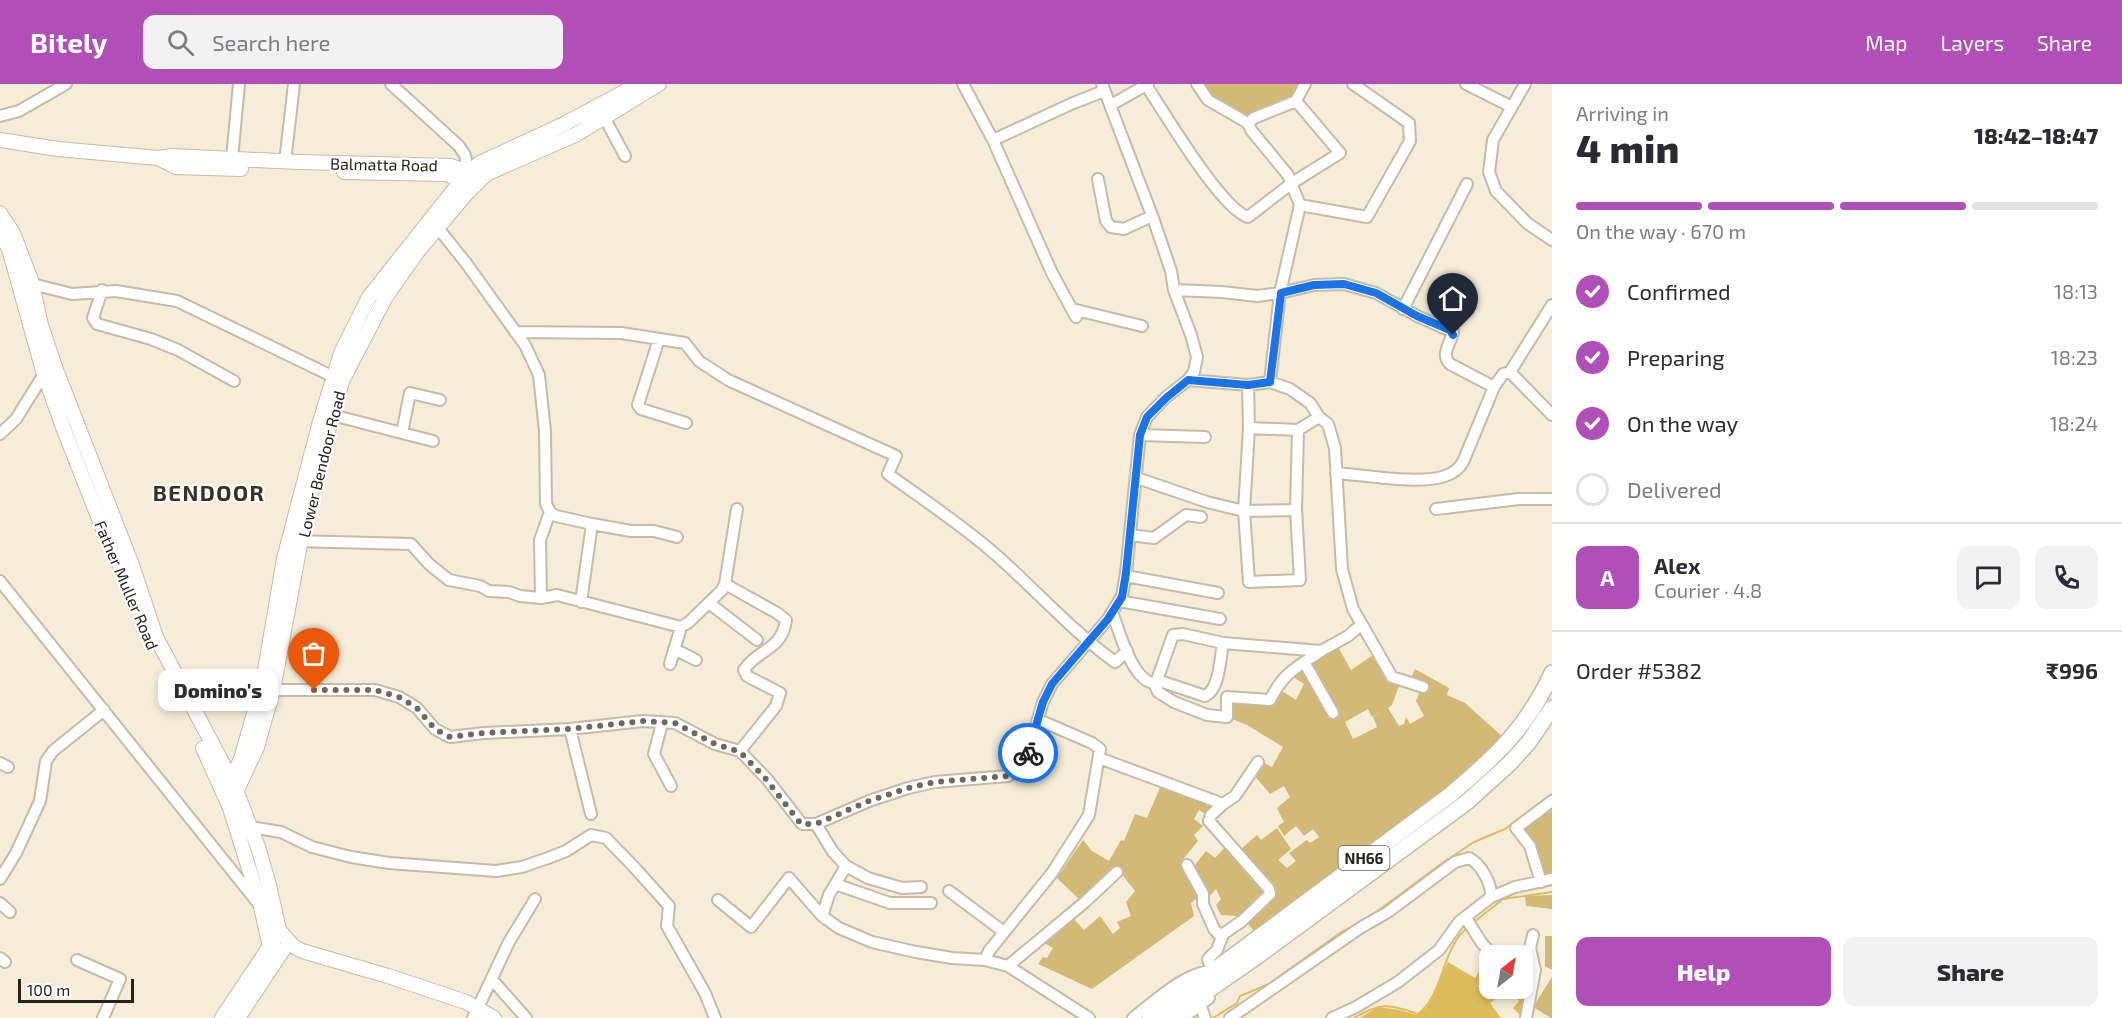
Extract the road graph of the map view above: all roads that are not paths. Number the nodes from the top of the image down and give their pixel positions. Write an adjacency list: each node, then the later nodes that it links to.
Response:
1 (66, 84): 18 (street)
2 (239, 84): 25 (street)
3 (294, 84): 26 (street)
4 (391, 84): 28 (street)
5 (639, 84): 28 (main road)
6 (659, 84): 19 (main road)
7 (963, 84): 22 (street)
8 (1197, 84): 20 (street)
9 (1305, 84): 15 (street)
10 (1353, 84): 31 (street)
11 (1466, 84): 17 (street)
12 (1525, 84): 17 (street)
13 (1147, 85): 16 (street); 29 (street)
14 (1103, 88): 16 (street); 22 (street)
15 (1296, 101): 20 (street); 29 (street)
16 (1111, 105): 33 (street)
17 (1512, 107): 36 (street)
18 (0, 116)
19 (604, 117): 23 (street); 28 (main road, Lower Bendoor Road)
20 (1248, 123): 29 (street)
21 (0, 140): 24 (main road, Balmatta Road)
22 (993, 140): 43 (street)
23 (625, 156)
24 (158, 158): 25 (main road, Balmatta Road); 28 (main road, Balmatta Road)
25 (232, 159): 26 (main road, Balmatta Road)
26 (285, 162): 28 (main road, Balmatta Road)
27 (1098, 179): 33 (street)
28 (468, 180): 34 (main road, Lower Bendoor Road); 48 (main road)
29 (1292, 183): 31 (street)
30 (1467, 184): 42 (street)
31 (1300, 205): 40 (street)
32 (0, 213): 37 (main road)
33 (1152, 216): 39 (street)
34 (438, 228): 44 (street); 48 (main road, Lower Bendoor Road)
35 (0, 233): 46 (main road)
36 (1552, 240)
37 (32, 284): 38 (street); 46 (main road)
38 (102, 290): 48 (street); 50 (street)
39 (1174, 290): 40 (street); 49 (street)
40 (1281, 293): 42 (street); 51 (street)
41 (1552, 305): 47 (street)
42 (1403, 309): 53 (street)
43 (1142, 326)
44 (515, 332): 45 (street); 73 (street)
45 (659, 339): 58 (street); 92 (street)
46 (50, 370): 62 (street); 114 (main road, Father Muller Road)
47 (1510, 372): 53 (street); 56 (street)
48 (337, 379): 55 (main road, Lower Bendoor Road); 78 (main road)
49 (1188, 380): 52 (street); 63 (street)
50 (234, 381)
51 (1270, 382): 52 (street); 57 (street)
52 (1248, 385): 59 (street)
53 (1494, 387): 66 (street)
54 (440, 400): 61 (street)
55 (332, 415): 61 (street); 78 (main road, Lower Bendoor Road)
56 (1552, 415)
57 (1319, 417): 60 (street); 66 (street)
58 (686, 423)
59 (1249, 428): 60 (street); 72 (street)
60 (1298, 430): 71 (street)
61 (402, 433): 65 (street)
62 (0, 434)
63 (1140, 435): 64 (street); 67 (street)
64 (1205, 437)
65 (433, 441)
66 (1336, 473): 89 (street)
67 (1137, 478): 72 (street); 76 (street)
68 (1552, 499): 70 (street)
69 (737, 509): 81 (street)
70 (1436, 509)
71 (1296, 510): 72 (street); 72 (street)
72 (1244, 511)
73 (550, 512): 75 (street); 83 (street)
74 (1202, 517): 76 (street)
75 (592, 524): 77 (street); 85 (street)
76 (1130, 535): 79 (street)
77 (677, 537)
78 (295, 541): 83 (street); 103 (main road, Lower Bendoor Road)
79 (1126, 576): 82 (street); 84 (street)
80 (0, 581): 105 (street)
81 (725, 584): 86 (street); 110 (street)
82 (1218, 594)
83 (541, 598): 85 (street)
84 (1119, 601): 87 (street); 88 (street)
85 (581, 602): 90 (street)
86 (709, 603): 90 (street); 91 (street)
87 (1112, 612): 92 (street); 95 (street)
88 (1220, 619)
89 (1362, 625): 96 (street); 102 (street)
90 (681, 627): 94 (street)
91 (757, 640)
92 (1088, 642): 95 (street); 107 (street)
93 (1223, 643): 96 (street); 101 (street); 101 (street)
94 (674, 649): 97 (street); 99 (street)
95 (1127, 651): 101 (street)
96 (1321, 651): 98 (street)
97 (696, 660)
98 (1304, 663): 101 (street); 106 (street)
99 (670, 664)
100 (1552, 673): 150 (highway, NH66)
101 (1155, 682)
102 (1423, 687)
103 (267, 688): 109 (street); 114 (main road, Lower Bendoor Road)
104 (1552, 708): 145 (highway, NH66)
105 (104, 710): 123 (street); 133 (street)
106 (1333, 713)
107 (1039, 720): 111 (street); 118 (street)
108 (662, 723): 109 (street); 110 (street); 113 (street)
109 (570, 729): 117 (street)
110 (740, 752): 118 (street)
111 (1099, 758): 116 (street); 138 (street)
112 (1258, 762): 116 (street)
113 (671, 786)
114 (228, 788): 119 (main road, Father Muller Road)
115 (1552, 801): 124 (street)
116 (1223, 804): 140 (street)
117 (591, 814)
118 (816, 824): 121 (street)
119 (242, 825): 133 (main road, Father Muller Road); 137 (main road); 161 (street)
120 (1187, 865): 140 (street)
121 (846, 866): 125 (street); 126 (street)
122 (1117, 872): 149 (street)
123 (0, 879)
124 (1547, 880): 128 (street)
125 (836, 884): 132 (street); 135 (street)
126 (921, 887)
127 (949, 891): 138 (street)
128 (1491, 897): 136 (street); 168 (street)
129 (535, 899): 151 (street)
130 (718, 900): 135 (street)
131 (0, 903): 134 (street)
132 (931, 903)
133 (261, 907): 144 (main road, Father Muller Road)
134 (10, 912)
135 (822, 916): 147 (street)
136 (1466, 918): 142 (street); 169 (street)
137 (279, 930): 141 (main road); 144 (main road)
138 (1004, 932): 147 (street)
139 (1533, 935): 143 (street)
140 (1222, 938): 150 (street)
141 (289, 941): 144 (main road); 155 (main road)
142 (1484, 945)
143 (1531, 945)
144 (275, 951): 157 (main road); 158 (main road)
145 (1259, 955): 154 (street); 165 (highway, NH66)
146 (77, 960): 156 (street)
147 (985, 960): 149 (street)
148 (1533, 961): 152 (street)
149 (1008, 966): 162 (street)
150 (1212, 971): 163 (street); 164 (highway, NH66)
151 (491, 981): 155 (street); 160 (street)
152 (1533, 981)
153 (1530, 999): 170 (street)
154 (1200, 1004): 166 (street); 167 (street)
155 (476, 1013): 159 (main road)
156 (107, 1017)
157 (222, 1018)
158 (238, 1018)
159 (494, 1018)
160 (526, 1018)
161 (715, 1018)
162 (1089, 1018)
163 (1133, 1018)
164 (1150, 1018)
165 (1168, 1018)
166 (1183, 1018)
167 (1205, 1018)
168 (1230, 1018)
169 (1332, 1018)
170 (1526, 1018)

